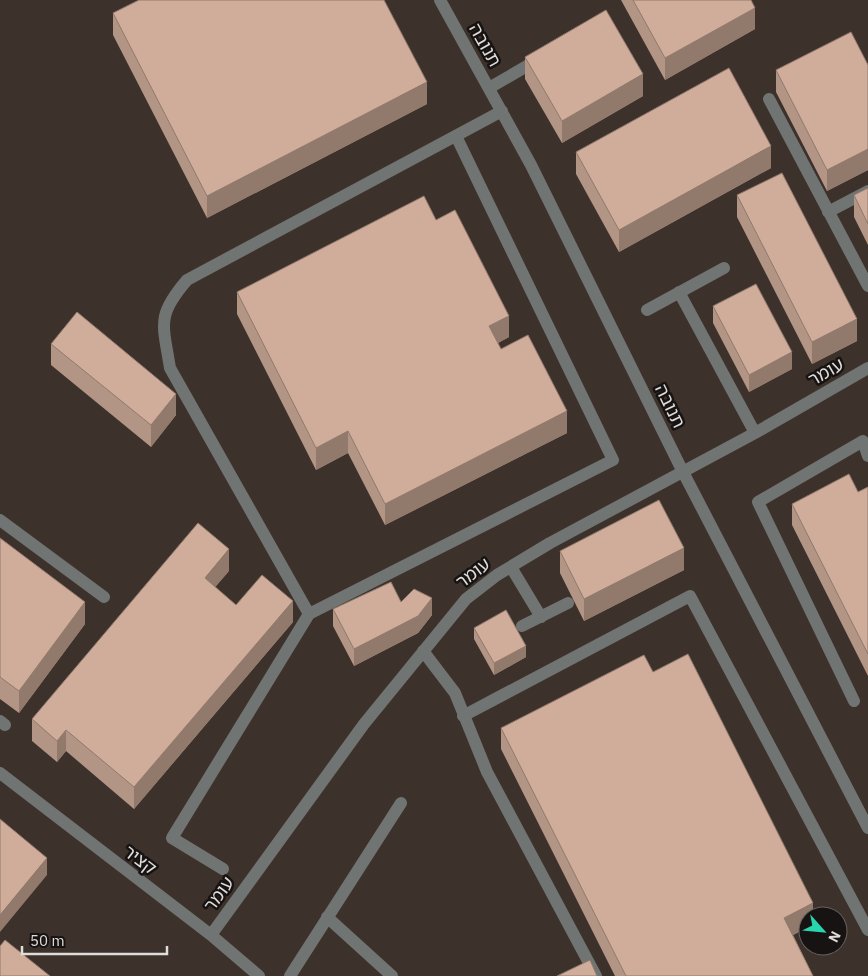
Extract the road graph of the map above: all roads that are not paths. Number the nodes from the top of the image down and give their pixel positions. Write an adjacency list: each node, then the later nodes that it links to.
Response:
1 (440, 0): 3 (street, תנובה)
2 (549, 54): 3 (street)
3 (489, 88): 5 (street, תנובה)
4 (769, 100): 8 (street)
5 (502, 111): 6 (street); 16 (street, תנובה)
6 (456, 136): 21 (street); 21 (street)
7 (868, 192): 8 (street)
8 (828, 212): 10 (street)
9 (724, 268): 11 (street)
10 (868, 286)
11 (679, 292): 12 (street); 14 (street)
12 (647, 310)
13 (868, 368): 14 (street, עומר)
14 (755, 433): 16 (street, עומר)
15 (868, 456): 25 (street)
16 (683, 472): 18 (street, עומר); 29 (street, תנובה)
17 (0, 520): 19 (street)
18 (511, 568): 22 (street); 24 (street, עומר)
19 (104, 597)
20 (568, 604): 22 (street)
21 (309, 614): 30 (street)
22 (541, 617): 23 (street)
23 (522, 626)
24 (423, 651): 26 (street); 33 (street, עומר)
25 (854, 701)
26 (463, 716): 32 (street); 37 (street)
27 (0, 773): 33 (street, קציר)
28 (401, 802): 31 (street)
29 (868, 828)
30 (223, 868)
31 (328, 917): 35 (street); 36 (street)
32 (868, 930)
33 (211, 935): 34 (street, קציר)
34 (258, 976)
35 (290, 976)
36 (392, 976)
37 (596, 976)

